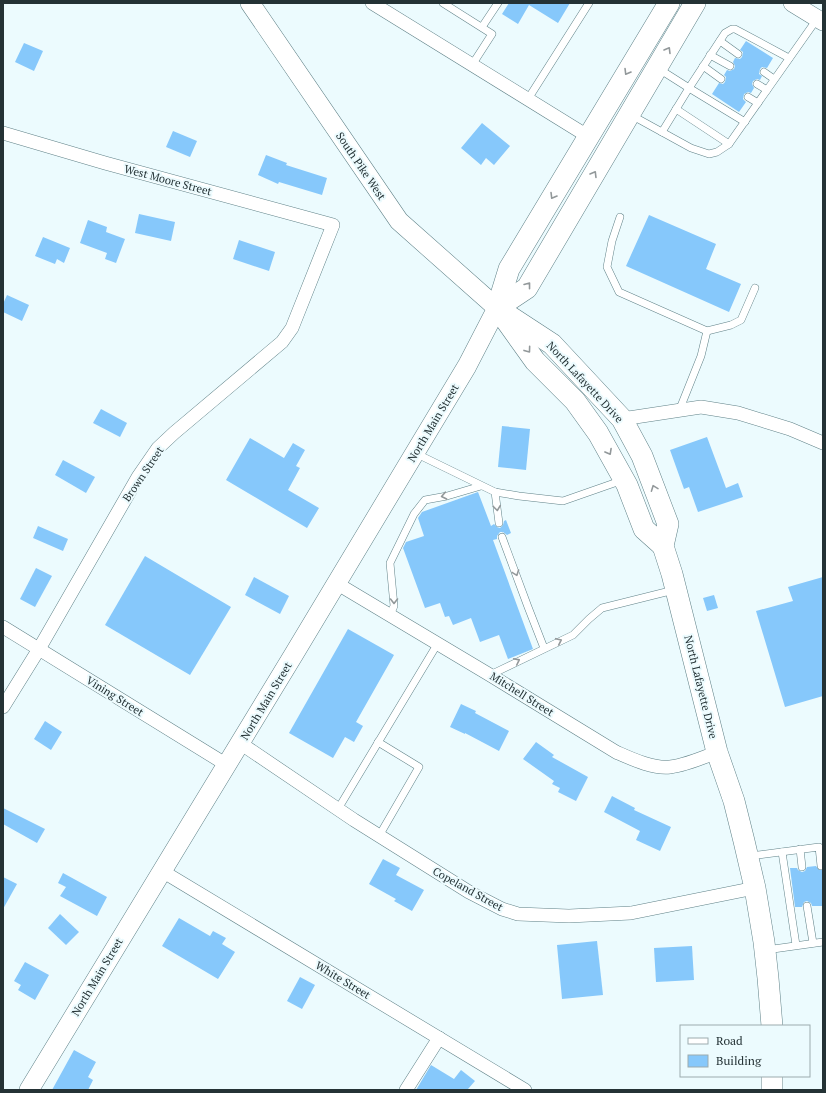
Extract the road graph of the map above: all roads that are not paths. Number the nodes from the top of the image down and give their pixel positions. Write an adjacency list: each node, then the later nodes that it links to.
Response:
1 (250, 3): 38 (main road, South Pike West)
2 (372, 3): 15 (street)
3 (443, 3): 10 (lane)
4 (498, 3): 10 (lane)
5 (588, 3): 26 (lane)
6 (669, 3): 33 (main road, one-way to 33)
7 (695, 3): 18 (main road, one-way to 7)
8 (792, 3): 9 (street)
9 (820, 20): 14 (lane)
10 (482, 27): 15 (lane)
11 (720, 41): 12 (lane); 13 (lane); 14 (lane)
12 (738, 54)
13 (710, 55): 16 (lane); 17 (lane)
14 (789, 58): 20 (lane)
15 (472, 65): 26 (street)
16 (703, 66): 21 (lane); 23 (lane)
17 (730, 66)
18 (657, 68): 23 (lane); 29 (main road)
19 (764, 72): 20 (lane)
20 (774, 79): 24 (lane)
21 (721, 80)
22 (757, 84): 24 (lane)
23 (689, 88): 28 (lane); 30 (lane)
24 (767, 90): 27 (lane)
25 (748, 97): 27 (lane)
26 (528, 99): 33 (street)
27 (758, 103): 30 (lane)
28 (676, 108): 31 (lane); 34 (lane)
29 (629, 115): 31 (lane); 38 (main road, one-way to 29)
30 (745, 122): 34 (lane)
31 (662, 132): 34 (lane)
32 (3, 133): 36 (street, West Moore Street)
33 (589, 137): 38 (main road, one-way to 38)
34 (729, 144)
35 (620, 217): 39 (lane)
36 (333, 225): 56 (street, Brown Street)
37 (755, 288): 39 (lane)
38 (496, 308): 41 (main road, North Lafayette Drive); 43 (main road, North Main Street); 44 (main road, one-way to 44)
39 (707, 331): 40 (lane)
40 (679, 411): 41 (street); 42 (street)
41 (622, 419): 49 (main road, North Lafayette Drive, one-way to 41)
42 (823, 443)
43 (414, 453): 45 (lane); 50 (main road, North Main Street)
44 (624, 480): 46 (lane); 49 (main road)
45 (482, 486): 46 (lane); 52 (lane, one-way to 52)
46 (495, 492): 47 (lane, one-way to 47)
47 (499, 523)
48 (502, 537): 55 (lane, one-way to 55)
49 (663, 546): 51 (main road, North Lafayette Drive)
50 (336, 583): 52 (street, Mitchell Street); 60 (main road, North Main Street)
51 (676, 589): 55 (lane, one-way to 51); 61 (main road, North Lafayette Drive)
52 (390, 615): 54 (street, Mitchell Street)
53 (3, 627): 56 (street, Vining Street)
54 (438, 644): 57 (street, Mitchell Street); 59 (lane)
55 (544, 648): 57 (lane, one-way to 55)
56 (39, 649): 58 (street, Brown Street); 62 (street, Vining Street)
57 (490, 675): 61 (street, Mitchell Street)
58 (3, 707)
59 (378, 742): 63 (lane); 64 (lane)
60 (240, 743): 62 (main road, North Main Street); 63 (street, Copeland Street)
61 (717, 752): 67 (main road, North Lafayette Drive)
62 (226, 765): 70 (main road, North Main Street)
63 (338, 810): 64 (street, Copeland Street)
64 (379, 836): 71 (street, Copeland Street)
65 (800, 849): 66 (lane); 68 (lane); 69 (lane)
66 (782, 852): 67 (lane); 75 (lane)
67 (748, 856): 71 (main road, North Lafayette Drive)
68 (821, 866)
69 (802, 867)
70 (162, 871): 78 (street, White Street); 80 (main road, North Main Street)
71 (755, 888): 76 (main road, North Lafayette Drive)
72 (807, 906): 74 (lane)
73 (823, 942): 74 (lane)
74 (813, 943): 75 (lane)
75 (796, 945): 76 (lane)
76 (765, 950): 77 (main road, North Lafayette Drive)
77 (772, 1025)
78 (440, 1038): 81 (street); 82 (street, White Street)
79 (772, 1077): 83 (main road)
80 (29, 1090)
81 (406, 1090)
82 (524, 1090)
83 (772, 1090)

